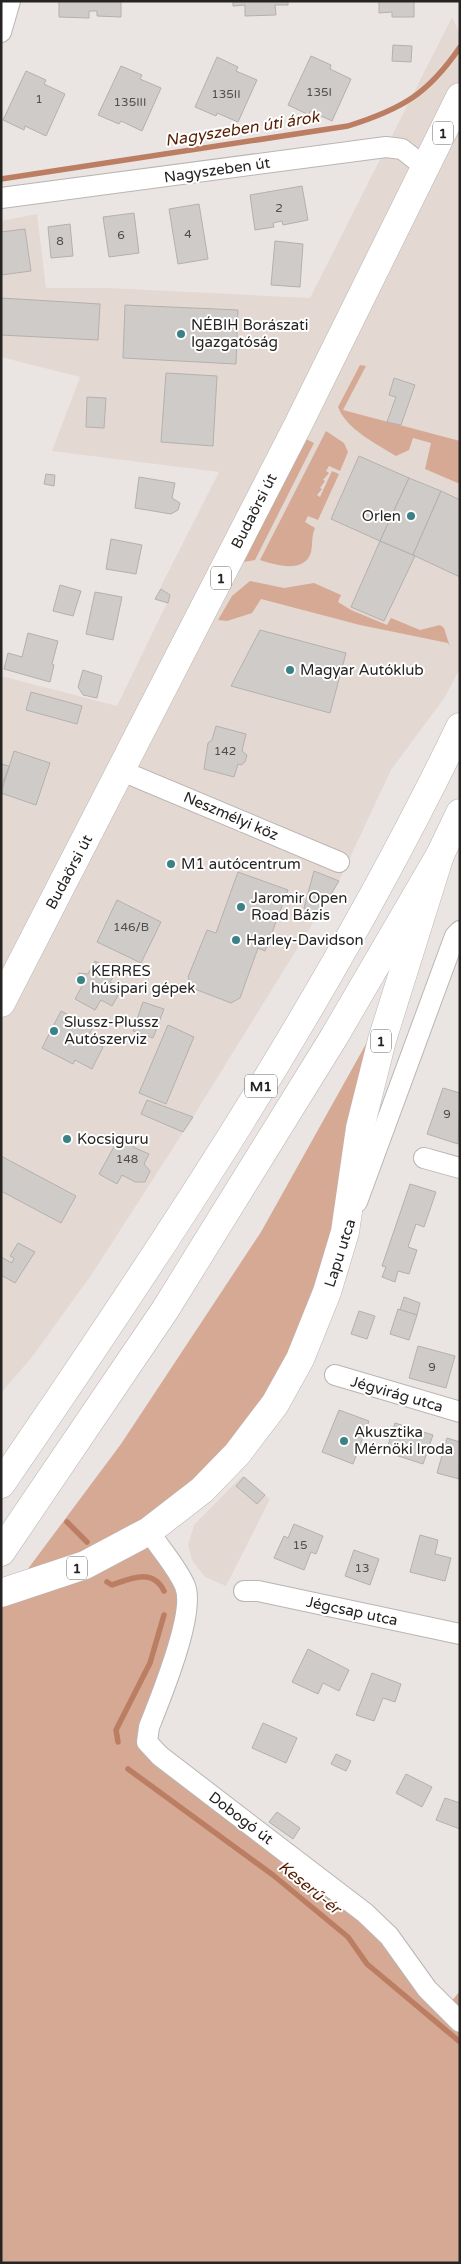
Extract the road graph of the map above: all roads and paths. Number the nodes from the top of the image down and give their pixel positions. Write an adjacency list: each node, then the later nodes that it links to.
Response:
1 (10, 1): 2 (street)
2 (5, 38)
3 (460, 97): 4 (main road, Budaörsi út / 1)
4 (426, 168): 5 (street, Nagyszeben út); 7 (main road, Budaörsi út / 1)
5 (1, 198)
6 (460, 727): 18 (main road, M1)
7 (122, 770): 10 (street, Neszmélyi köz); 12 (main road, Budaörsi út / 1)
8 (460, 814): 9 (main road, M1)
9 (440, 855): 15 (main road, 1); 20 (main road, M1)
10 (339, 862)
11 (460, 930): 15 (street, Lapu utca)
12 (1, 1003)
13 (424, 1158): 14 (street)
14 (460, 1168)
15 (345, 1232): 19 (main road, Lapu utca / 1)
16 (334, 1375): 17 (street, Jégvirág utca)
17 (460, 1412)
18 (1, 1484)
19 (149, 1531): 22 (main road, 1); 24 (street, Dobogó út)
20 (1, 1552)
21 (244, 1591): 23 (street, Jégcsap utca)
22 (1, 1593)
23 (460, 1634)
24 (460, 2022)

